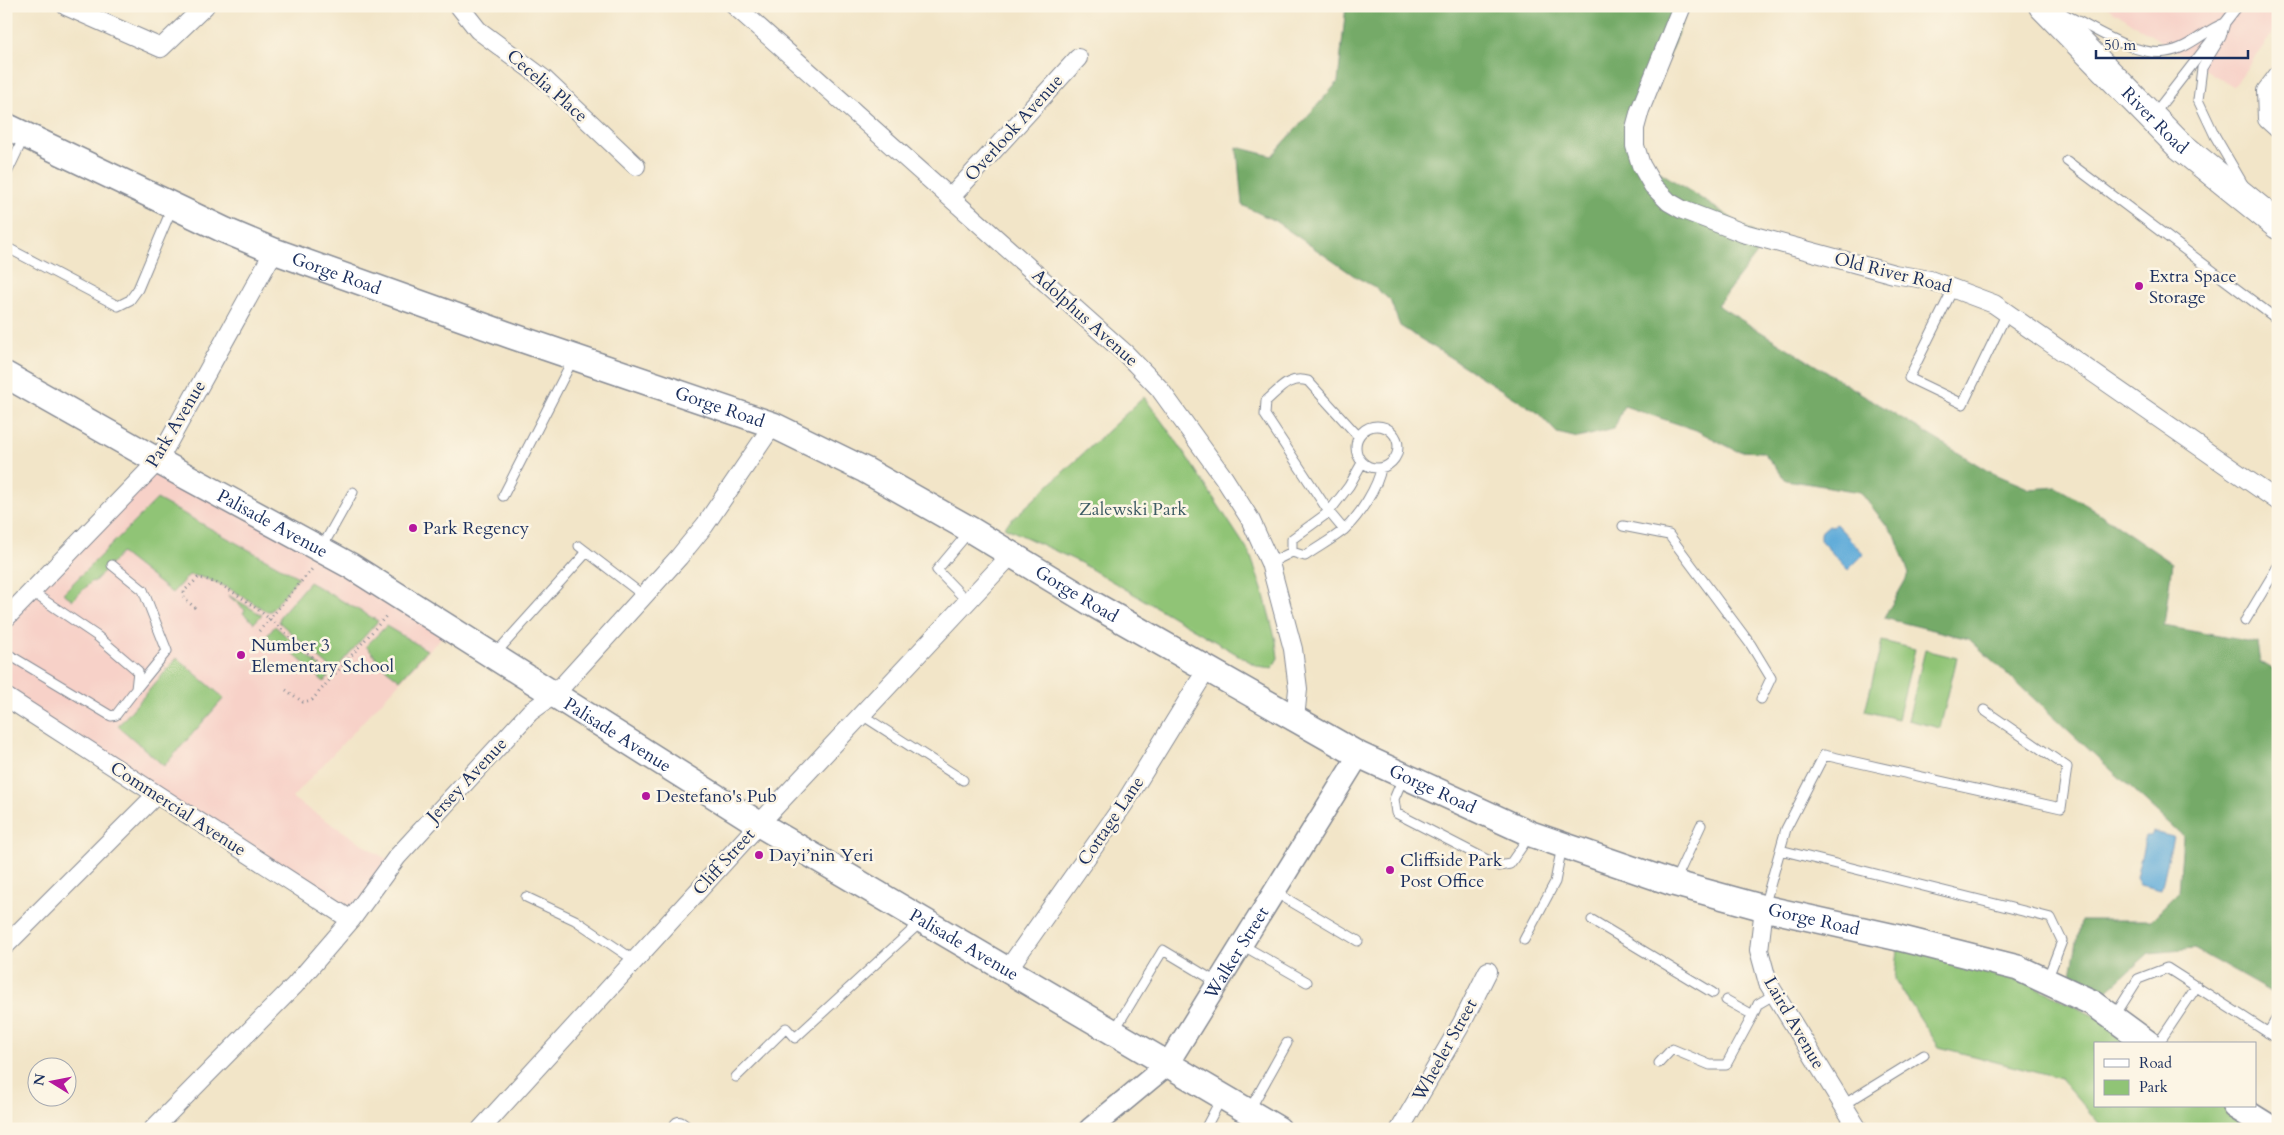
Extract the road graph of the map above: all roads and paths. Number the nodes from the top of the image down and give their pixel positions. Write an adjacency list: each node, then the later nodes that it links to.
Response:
1 (66, 6): 2 (street)
2 (205, 6)
3 (459, 6): 16 (street, Cecelia Place)
4 (735, 6): 18 (street, Adolphus Avenue)
5 (1682, 6): 24 (street, Old River Road)
6 (2043, 6): 12 (main road, River Road)
7 (2049, 6): 9 (lane)
8 (2238, 6): 9 (lane)
9 (2225, 23): 12 (lane); 20 (lane)
10 (1078, 58): 18 (street, Overlook Avenue)
11 (2278, 75): 13 (street)
12 (2151, 118): 20 (main road, River Road)
13 (2278, 129)
14 (16, 131): 17 (lane); 19 (main road, Gorge Road)
15 (2067, 161): 26 (lane)
16 (636, 166)
17 (6, 175)
18 (951, 197): 46 (street, Adolphus Avenue)
19 (173, 205): 22 (lane); 23 (main road, Gorge Road)
20 (2256, 206): 21 (main road, River Road)
21 (2278, 224)
22 (6, 247)
23 (274, 251): 27 (main road, Gorge Road); 31 (street, Park Avenue)
24 (1954, 287): 25 (street, Old River Road); 25 (lane)
25 (2007, 313): 36 (street, Old River Road)
26 (2278, 320)
27 (575, 357): 29 (main road, Gorge Road); 35 (lane)
28 (6, 375): 31 (main road, Palisade Avenue)
29 (773, 425): 39 (main road, Gorge Road); 51 (street, Jersey Avenue)
30 (1358, 436): 32 (lane); 33 (lane); 37 (lane)
31 (158, 461): 42 (main road, Palisade Avenue); 49 (street, Park Avenue)
32 (1362, 463): 33 (lane); 37 (lane)
33 (1382, 468): 40 (lane)
34 (353, 492): 42 (lane)
35 (503, 496)
36 (2278, 501)
37 (1329, 512): 40 (lane); 44 (lane)
38 (1623, 526): 66 (lane)
39 (971, 530): 45 (main road, Gorge Road); 52 (lane)
40 (1344, 530): 44 (lane)
41 (579, 546): 43 (lane)
42 (322, 550): 50 (main road, Palisade Avenue); 55 (path)
43 (587, 552): 51 (lane); 59 (lane)
44 (1292, 552): 46 (lane)
45 (1012, 555): 52 (street, Cliff Street); 60 (main road, Gorge Road)
46 (1270, 563): 69 (street, Adolphus Avenue)
47 (112, 565): 62 (lane)
48 (2278, 566): 56 (lane)
49 (32, 592): 54 (street, Park Avenue); 62 (lane)
50 (399, 596): 59 (main road, Palisade Avenue); 61 (path)
51 (644, 596): 64 (street, Jersey Avenue)
52 (967, 601): 68 (street, Cliff Street)
53 (195, 608): 55 (path)
54 (6, 618)
55 (270, 619): 57 (path); 61 (path)
56 (2245, 621)
57 (259, 631)
58 (6, 653): 62 (lane)
59 (493, 655): 64 (main road, Palisade Avenue)
60 (1207, 669): 69 (main road, Gorge Road); 91 (street, Cottage Lane)
61 (334, 676): 63 (path)
62 (136, 689)
63 (286, 690)
64 (555, 694): 74 (main road, Palisade Avenue); 83 (street, Jersey Avenue)
65 (6, 697): 73 (street, Commercial Avenue)
66 (1761, 699)
67 (1984, 710): 78 (lane)
68 (862, 715): 72 (lane); 74 (street, Cliff Street)
69 (1295, 719): 70 (main road, Gorge Road)
70 (1359, 755): 71 (main road, Gorge Road); 80 (street, Walker Street)
71 (1405, 775): 76 (main road, Gorge Road); 76 (lane)
72 (962, 780)
73 (156, 795): 83 (street, Commercial Avenue); 89 (street)
74 (759, 824): 84 (main road, Palisade Avenue); 90 (street, Cliff Street)
75 (1701, 825): 79 (lane)
76 (1531, 834): 77 (main road, Gorge Road)
77 (1562, 846): 79 (main road, Gorge Road); 86 (lane)
78 (1780, 850): 82 (lane); 93 (lane)
79 (1673, 883): 82 (main road, Gorge Road)
80 (1275, 892): 87 (lane); 88 (street, Walker Street)
81 (526, 897): 90 (lane)
82 (1764, 908): 93 (main road, Gorge Road); 98 (street, Laird Avenue)
83 (351, 920): 117 (street, Jersey Avenue)
84 (924, 920): 91 (main road, Palisade Avenue); 112 (lane)
85 (1592, 920): 97 (lane)
86 (1524, 940)
87 (1358, 941)
88 (1242, 945): 94 (lane); 95 (street, Walker Street)
89 (6, 946)
90 (634, 960): 118 (street, Cliff Street)
91 (1008, 969): 103 (main road, Palisade Avenue)
92 (1488, 971): 122 (street, Wheeler Street)
93 (2047, 980): 102 (main road, Gorge Road)
94 (1307, 982)
95 (1218, 983): 103 (lane); 111 (street, Walker Street)
96 (2196, 986): 102 (lane); 104 (lane); 107 (lane)
97 (1713, 993)
98 (1775, 994): 100 (lane); 114 (street, Laird Avenue)
99 (1726, 1000): 100 (lane)
100 (1753, 1015): 110 (lane)
101 (2278, 1016): 104 (lane)
102 (2114, 1017): 106 (main road, Gorge Road)
103 (1114, 1033): 111 (main road, Palisade Avenue)
104 (2268, 1033): 105 (lane)
105 (2278, 1039)
106 (2146, 1042)
107 (2159, 1042)
108 (1287, 1043): 116 (lane)
109 (1924, 1055): 114 (lane)
110 (1659, 1063)
111 (1167, 1065): 113 (main road, Palisade Avenue); 119 (street, Walker Street)
112 (736, 1077)
113 (1222, 1096): 116 (main road, Palisade Avenue); 120 (lane)
114 (1843, 1105): 123 (street, Laird Avenue)
115 (2238, 1108): 124 (main road)
116 (1248, 1111): 121 (main road, Palisade Avenue)
117 (153, 1129)
118 (481, 1129)
119 (1090, 1129)
120 (1205, 1129)
121 (1278, 1129)
122 (1400, 1129)
123 (1858, 1129)
124 (2272, 1129)

